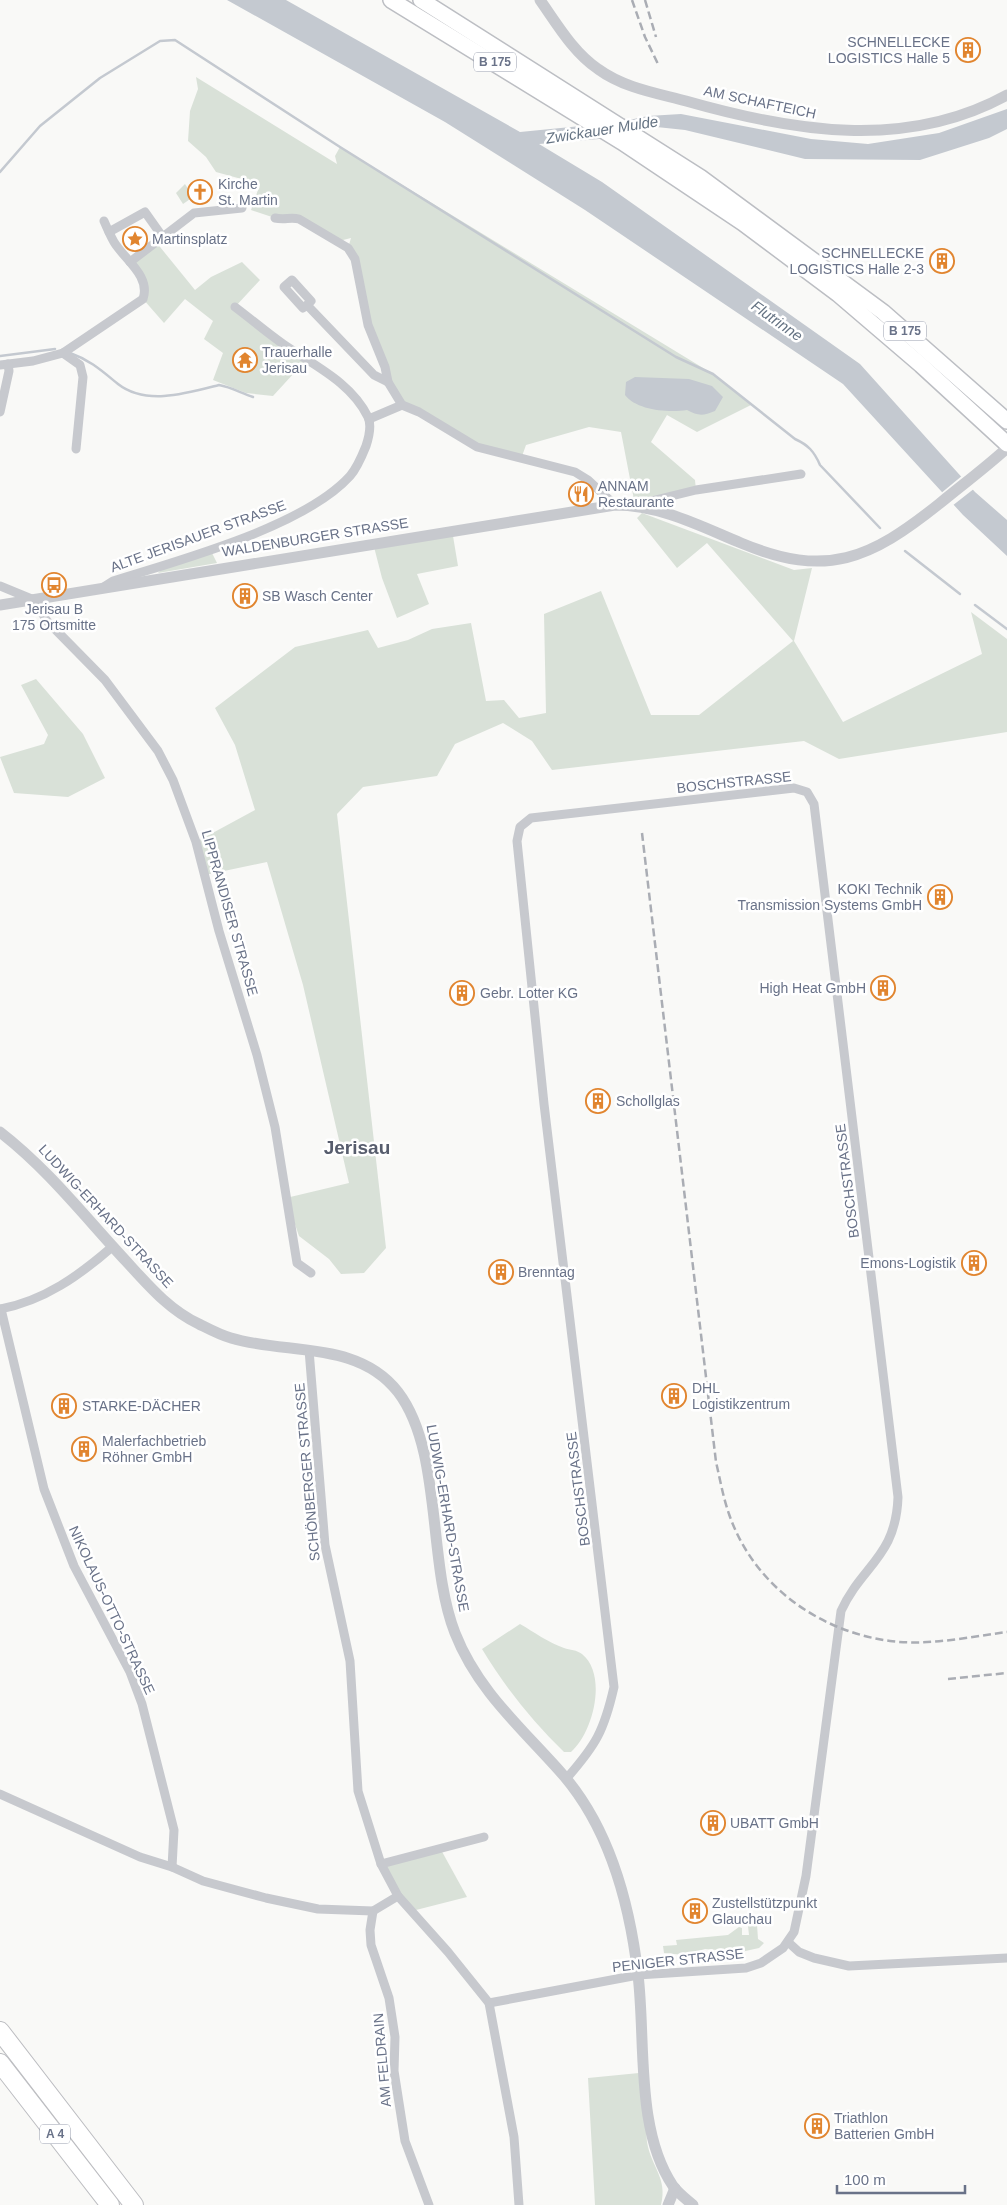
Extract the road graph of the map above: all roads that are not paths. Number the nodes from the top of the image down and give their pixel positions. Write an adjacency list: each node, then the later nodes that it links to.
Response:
1 (421, 0): 5 (main road, B 175)
2 (435, 0): 5 (street)
3 (540, 0): 6 (street, AM SCHAFTEICH)
4 (398, 2): 7 (main road, B 175)
5 (443, 14): 7 (main road, B 175)
6 (1007, 95)
7 (595, 118): 22 (main road, B 175); 23 (main road, B 175)
8 (242, 208): 12 (street)
9 (275, 218): 18 (street)
10 (104, 220): 11 (street)
11 (109, 232): 12 (street); 13 (street)
12 (162, 236): 13 (street)
13 (130, 262): 16 (street)
14 (307, 305): 18 (street)
15 (235, 307): 21 (street)
16 (63, 353): 17 (street); 25 (street)
17 (4, 365): 20 (street)
18 (388, 382): 19 (street)
19 (402, 405): 21 (street); 27 (street)
20 (0, 412)
21 (369, 419): 30 (street, ALTE JERISAUER STRASSE)
22 (1007, 421)
23 (1007, 444)
24 (1007, 448): 28 (street, WALDENBURGER STRASSE)
25 (76, 450)
26 (801, 474): 28 (street, WALDENBURGER STRASSE)
27 (615, 505): 28 (street, WALDENBURGER STRASSE); 30 (street, WALDENBURGER STRASSE)
28 (635, 505)
29 (3, 588): 31 (street)
30 (102, 588): 31 (street, WALDENBURGER STRASSE)
31 (34, 600): 32 (street, WALDENBURGER STRASSE); 35 (street, LIPPRANDISER STRASSE)
32 (0, 605)
33 (0, 1132): 34 (street, LUDWIG-ERHARD-STRASSE)
34 (112, 1247): 36 (street); 37 (street, LUDWIG-ERHARD-STRASSE)
35 (311, 1273)
36 (1, 1307): 42 (street, NIKOLAUS-OTTO-STRASSE)
37 (309, 1350): 38 (street, LUDWIG-ERHARD-STRASSE); 41 (street, SCHÖNBERGER STRASSE)
38 (566, 1779): 45 (street, BOSCHSTRASSE); 47 (street, LUDWIG-ERHARD-STRASSE)
39 (0, 1794): 42 (street)
40 (484, 1837): 41 (street)
41 (381, 1864): 43 (street, SCHÖNBERGER STRASSE)
42 (172, 1867): 44 (street)
43 (398, 1896): 44 (street); 48 (street, SCHÖNBERGER STRASSE)
44 (373, 1911): 54 (street, AM FELDRAIN)
45 (788, 1942): 46 (street); 47 (street, PENIGER STRASSE)
46 (1007, 1958)
47 (638, 1975): 48 (street, PENIGER STRASSE); 51 (street, LUDWIG-ERHARD-STRASSE)
48 (489, 2003): 55 (street, SCHÖNBERGER STRASSE)
49 (0, 2031): 53 (highway, A 4)
50 (0, 2063): 52 (highway, A 4)
51 (675, 2188): 56 (street); 57 (street, LUDWIG-ERHARD-STRASSE)
52 (110, 2205)
53 (134, 2205)
54 (429, 2205)
55 (519, 2205)
56 (668, 2205)
57 (693, 2205)

